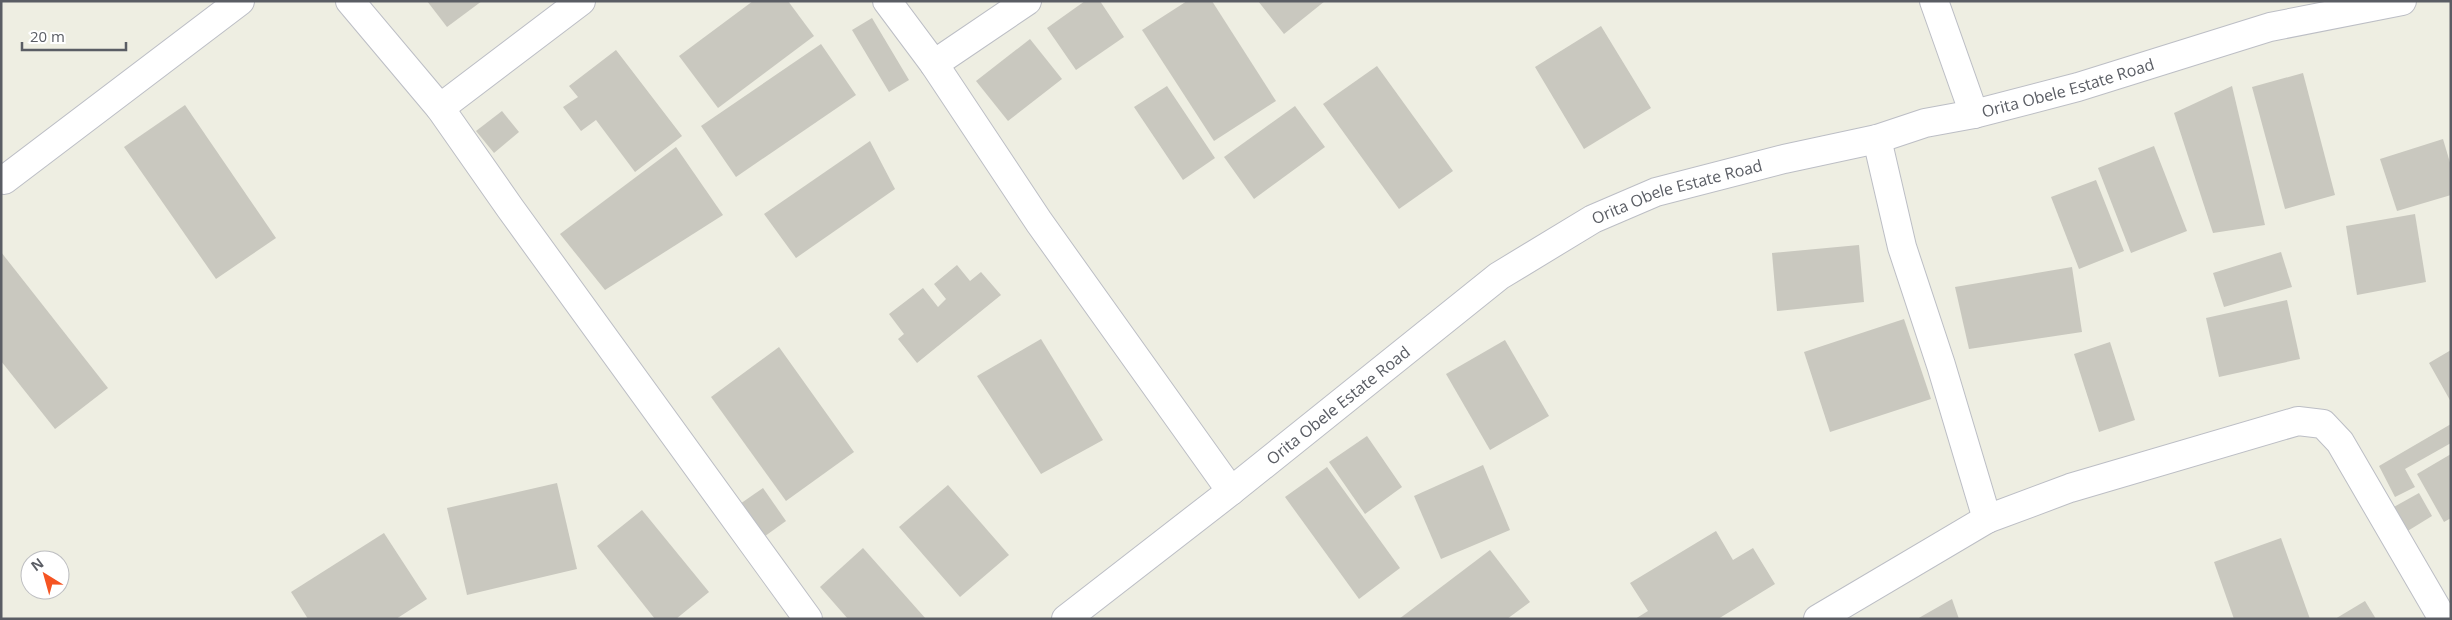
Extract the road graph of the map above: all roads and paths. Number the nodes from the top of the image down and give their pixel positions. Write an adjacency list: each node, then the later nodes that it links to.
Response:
1 (240, 1): 12 (street)
2 (350, 1): 9 (street)
3 (581, 1): 9 (street)
4 (887, 1): 8 (street)
5 (1028, 1): 8 (street)
6 (1934, 1): 10 (street)
7 (2402, 1): 10 (street, Orita Obele Estate Road)
8 (934, 64): 13 (street)
9 (440, 108): 15 (street)
10 (1974, 114): 11 (street, Orita Obele Estate Road)
11 (1877, 139): 13 (street, Orita Obele Estate Road); 14 (street)
12 (4, 180)
13 (1231, 491): 16 (street, Orita Obele Estate Road)
14 (1987, 519): 17 (street); 18 (street)
15 (808, 619)
16 (1066, 619)
17 (1818, 619)
18 (2443, 619)

